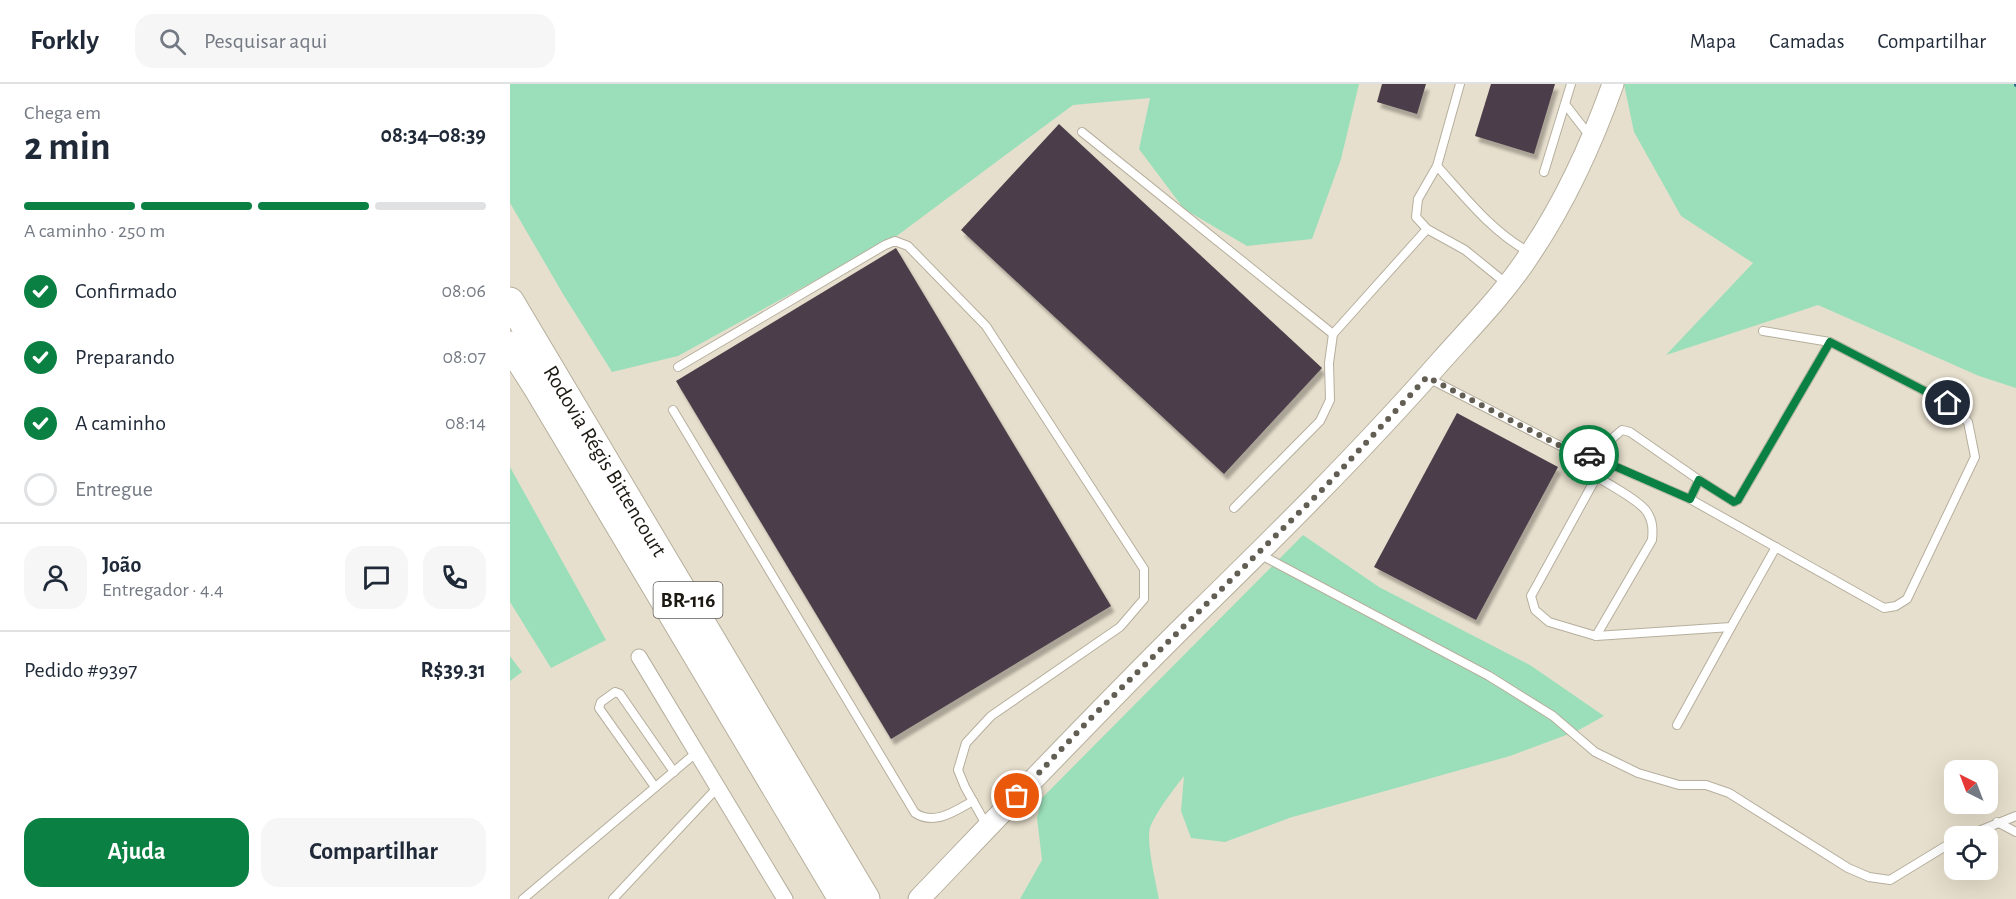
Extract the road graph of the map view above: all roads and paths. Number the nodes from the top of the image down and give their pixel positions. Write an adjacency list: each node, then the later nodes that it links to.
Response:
1 (1460, 84): 7 (lane)
2 (1571, 84): 4 (lane)
3 (1613, 84): 6 (main road)
4 (1565, 104): 6 (lane); 8 (lane)
5 (1082, 132): 14 (lane)
6 (1592, 139): 10 (main road)
7 (1437, 166): 9 (lane); 10 (lane)
8 (1544, 172)
9 (1427, 229): 11 (lane); 14 (lane)
10 (1531, 253): 11 (main road)
11 (1508, 285): 18 (main road)
12 (510, 301): 47 (highway, Rodovia Régis Bittencourt / BR-116)
13 (1763, 331): 15 (lane)
14 (1333, 334): 25 (lane)
15 (1830, 342): 23 (lane); 26 (lane)
16 (510, 345): 46 (highway, Rodovia Régis Bittencourt / BR-116)
17 (678, 367): 36 (lane)
18 (1427, 377): 20 (lane); 27 (main road)
19 (673, 410): 36 (lane)
20 (1576, 454): 21 (lane); 22 (lane)
21 (1592, 456): 23 (lane); 24 (lane)
22 (1597, 476): 29 (lane); 29 (lane)
23 (1699, 480): 24 (lane)
24 (1690, 499): 26 (lane)
25 (1234, 508)
26 (1776, 547): 28 (lane)
27 (1258, 554): 40 (main road); 42 (lane)
28 (1731, 627): 29 (lane); 31 (lane)
29 (1596, 636)
30 (639, 657): 32 (street)
31 (1677, 725)
32 (697, 752): 33 (lane); 34 (street)
33 (674, 772): 35 (lane); 35 (lane)
34 (718, 787): 44 (lane); 45 (street)
35 (655, 788): 43 (lane)
36 (973, 801): 40 (lane)
37 (2016, 816): 38 (lane)
38 (1997, 822): 39 (lane); 41 (lane)
39 (1988, 826)
40 (988, 827): 48 (main road)
41 (2016, 832)
42 (1944, 847)
43 (523, 899)
44 (613, 899)
45 (785, 899)
46 (842, 899)
47 (866, 899)
48 (919, 899)

